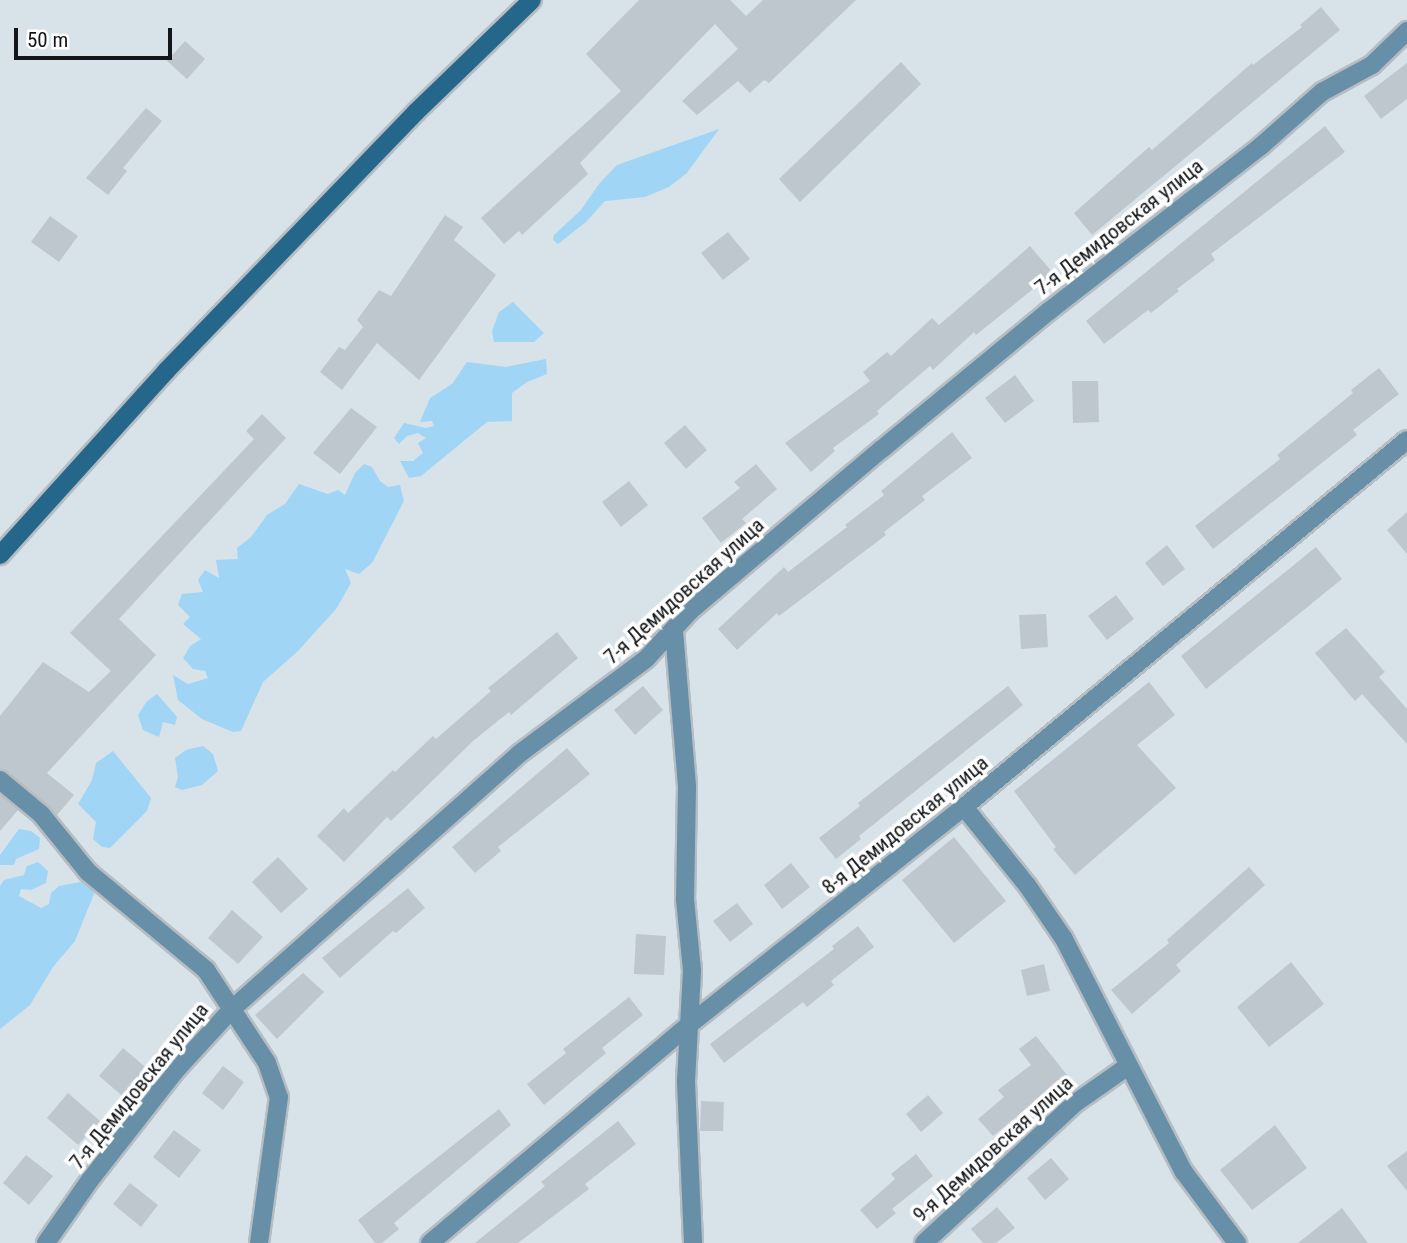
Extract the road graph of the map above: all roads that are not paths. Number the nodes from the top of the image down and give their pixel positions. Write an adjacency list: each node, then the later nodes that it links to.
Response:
1 (532, 0): 4 (main road)
2 (1407, 31): 5 (street, 7-я Демидовская улица)
3 (1407, 440): 7 (street, 8-я Демидовская улица)
4 (0, 555)
5 (674, 631): 8 (street, 7-я Демидовская улица); 9 (street)
6 (0, 780): 8 (street)
7 (964, 807): 9 (street, 8-я Демидовская улица); 10 (street)
8 (232, 1009): 11 (street, 7-я Демидовская улица); 12 (street)
9 (690, 1024): 13 (street, 8-я Демидовская улица); 14 (street)
10 (1128, 1066): 15 (street, 9-я Демидовская улица); 16 (street)
11 (46, 1243)
12 (259, 1243)
13 (430, 1243)
14 (693, 1243)
15 (924, 1243)
16 (1237, 1243)

